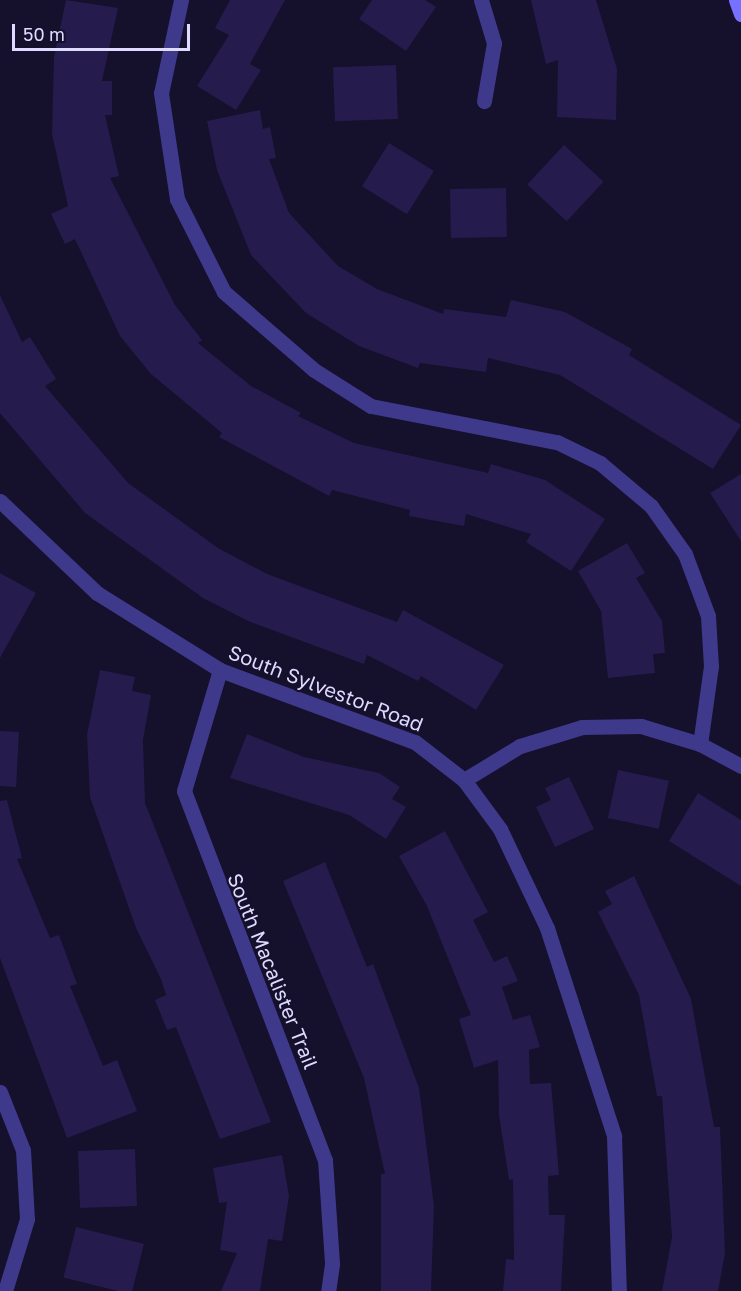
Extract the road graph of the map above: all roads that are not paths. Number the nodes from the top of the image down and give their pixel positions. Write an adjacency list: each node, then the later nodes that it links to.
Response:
1 (181, 0): 8 (street)
2 (481, 0): 5 (street)
3 (736, 0): 4 (main road)
4 (741, 14)
5 (484, 101)
6 (0, 501): 7 (street, South Sylvestor Road)
7 (220, 670): 10 (street, South Sylvestor Road); 13 (street, South Macalister Trail)
8 (700, 744): 9 (street); 10 (street)
9 (741, 765)
10 (464, 780): 14 (street, South Sylvestor Road)
11 (0, 1092): 12 (street)
12 (5, 1291)
13 (327, 1291)
14 (619, 1291)

